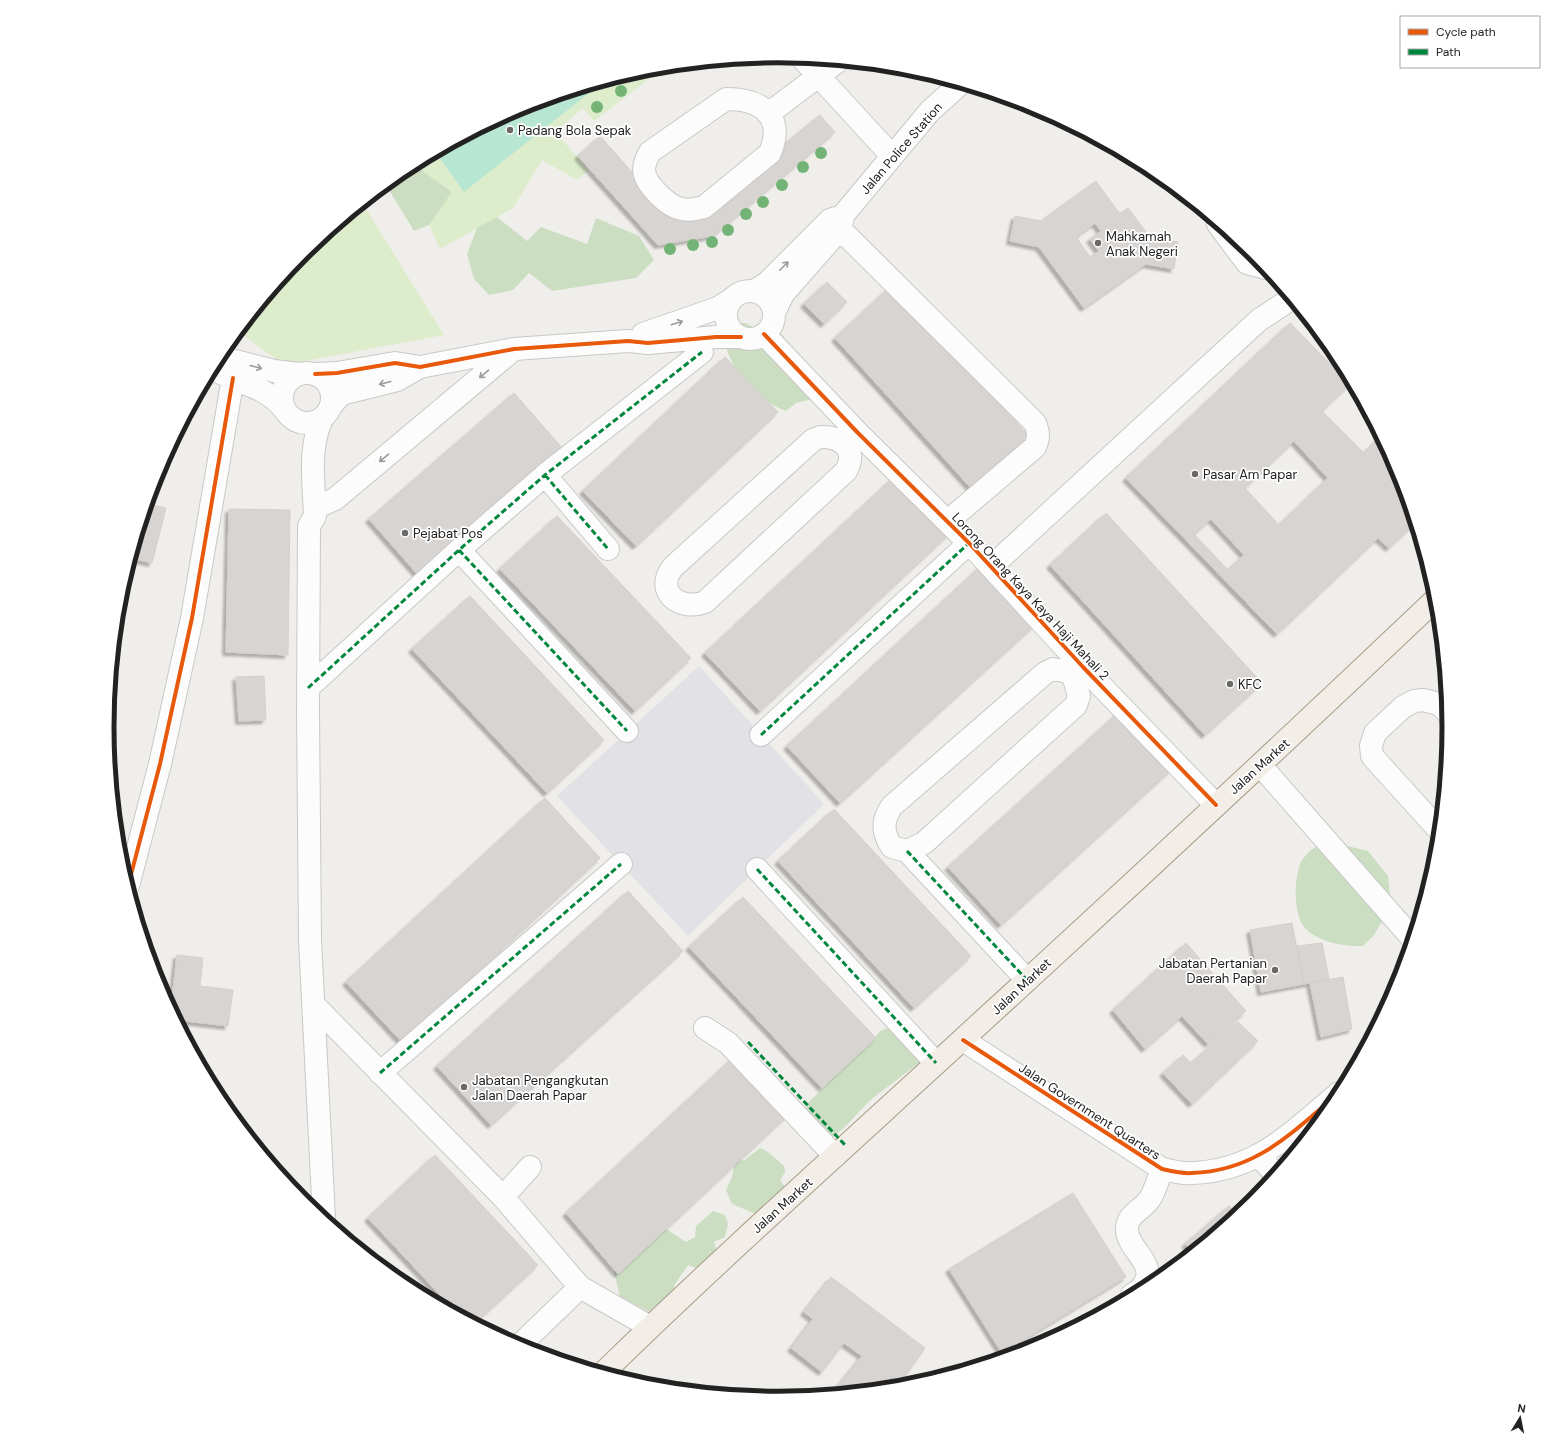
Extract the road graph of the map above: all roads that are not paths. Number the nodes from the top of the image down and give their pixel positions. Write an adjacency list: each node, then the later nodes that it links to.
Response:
1 (807, 64): 3 (street)
2 (833, 65): 3 (street)
3 (818, 76): 5 (street); 6 (street)
4 (956, 88): 6 (street, Jalan Police Station)
5 (768, 114): 5 (street)
6 (892, 156): 7 (street, Jalan Police Station)
7 (842, 222): 10 (street, Jalan Police Station, one-way to 7); 13 (street, Jalan Police Station); 29 (street)
8 (1231, 242): 9 (street)
9 (1256, 265)
10 (754, 291): 11 (street); 13 (street)
11 (732, 299): 15 (street); 16 (street, one-way to 11)
12 (1287, 301): 33 (street)
13 (774, 313): 14 (street)
14 (764, 334): 15 (street); 26 (street, Lorong Orang Kaya Kaya Haji Mahali 2)
15 (741, 337): 16 (street)
16 (628, 341): 17 (street)
17 (514, 349): 20 (street); 28 (street, one-way to 28)
18 (702, 352): 27 (street)
19 (226, 359): 22 (street, one-way to 22)
20 (420, 367): 22 (street); 25 (street, one-way to 25)
21 (218, 371): 23 (street)
22 (307, 374): 24 (street); 25 (street)
23 (233, 378): 24 (street); 46 (street)
24 (286, 412): 25 (street); 28 (street)
25 (326, 413): 28 (street)
26 (850, 438): 26 (street); 29 (street, Lorong Orang Kaya Kaya Haji Mahali 2)
27 (545, 475): 31 (street); 32 (street)
28 (312, 517): 36 (street)
29 (948, 521): 30 (street, Lorong Orang Kaya Kaya Haji Mahali 2)
30 (968, 543): 33 (street, Lorong Orang Kaya Kaya Haji Mahali 2); 39 (street)
31 (608, 549)
32 (459, 550): 36 (street); 38 (street)
33 (991, 567): 35 (street, Lorong Orang Kaya Kaya Haji Mahali 2)
34 (1430, 605): 40 (main road, Jalan Market)
35 (1078, 671): 41 (street, Lorong Orang Kaya Kaya Haji Mahali 2); 43 (street); 43 (street)
36 (308, 688): 49 (street)
37 (1442, 706): 42 (street)
38 (627, 731)
39 (761, 734)
40 (1261, 766): 41 (main road, Jalan Market); 47 (street)
41 (1216, 805): 48 (main road, Jalan Market)
42 (1434, 825)
43 (906, 851): 48 (street)
44 (621, 864): 54 (street)
45 (757, 869): 53 (street)
46 (131, 874)
47 (1409, 934)
48 (1026, 980): 51 (main road, Jalan Market)
49 (313, 1004): 54 (street); 62 (street)
50 (705, 1028): 56 (street)
51 (963, 1040): 53 (main road, Jalan Market); 59 (street, Jalan Government Quarters)
52 (748, 1042): 56 (street)
53 (936, 1063): 56 (main road, Jalan Market)
54 (380, 1073): 61 (street)
55 (1322, 1107): 57 (street, Jalan Government Quarters)
56 (841, 1151): 65 (main road, Jalan Market)
57 (1259, 1156): 59 (street, Jalan Government Quarters); 60 (street)
58 (530, 1167): 61 (street)
59 (1162, 1169): 63 (street)
60 (1272, 1171)
61 (503, 1197): 64 (street)
62 (324, 1211)
63 (1146, 1279)
64 (580, 1287): 65 (street); 66 (street)
65 (650, 1327): 67 (main road, Jalan Market)
66 (525, 1340)
67 (608, 1368)

